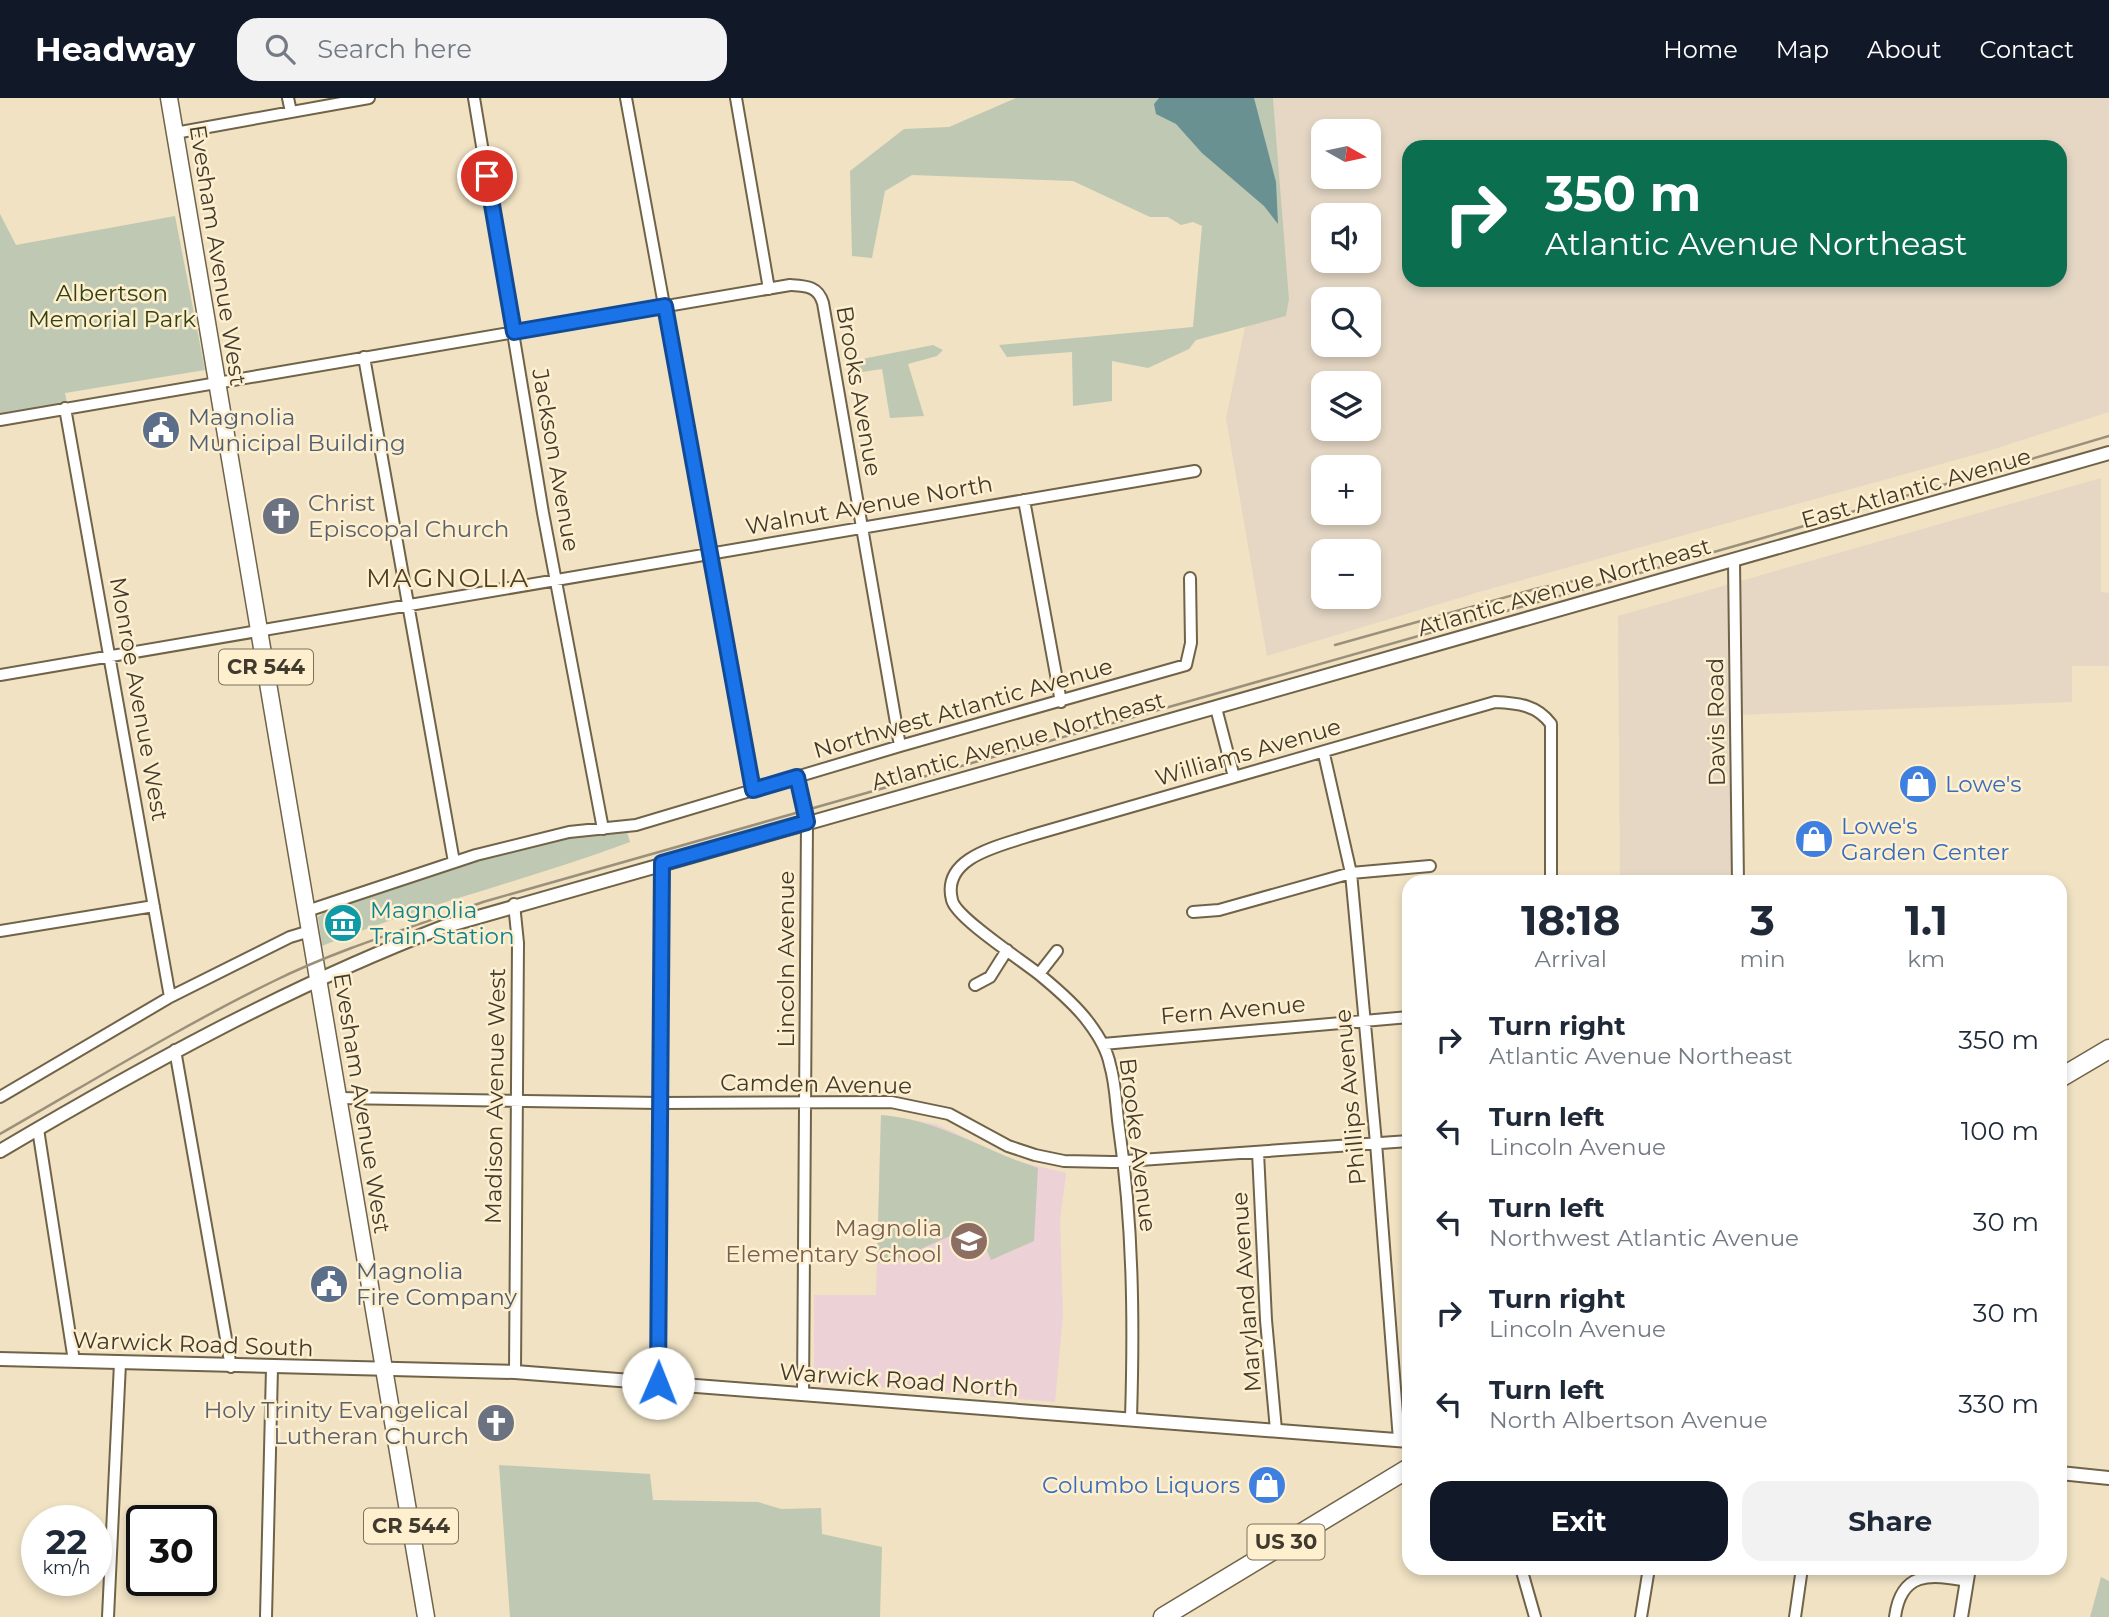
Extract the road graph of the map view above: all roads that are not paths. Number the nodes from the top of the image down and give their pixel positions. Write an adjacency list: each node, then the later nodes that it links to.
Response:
1 (169, 98): 8 (main road, Evesham Avenue West / CR 544)
2 (288, 98): 7 (street)
3 (369, 98): 7 (street)
4 (474, 98): 11 (street, Jackson Avenue)
5 (626, 98): 10 (street)
6 (736, 98): 9 (street)
7 (290, 113): 8 (street)
8 (175, 133): 13 (main road, Evesham Avenue West / CR 544)
9 (769, 289): 10 (street); 19 (street, Brooks Avenue)
10 (665, 306): 11 (street); 20 (street)
11 (514, 332): 12 (street); 23 (street, Jackson Avenue)
12 (364, 357): 13 (street); 24 (street)
13 (215, 383): 14 (street); 25 (main road, Evesham Avenue West / CR 544)
14 (65, 408): 15 (street); 26 (street, Monroe Avenue West)
15 (0, 419)
16 (2109, 453): 21 (street, East Atlantic Avenue)
17 (1195, 471): 18 (street, Walnut Avenue North)
18 (1024, 500): 19 (street, Walnut Avenue North); 28 (street)
19 (861, 528): 20 (street, Walnut Avenue North); 30 (street, Brooks Avenue)
20 (710, 554): 23 (street, Walnut Avenue North); 34 (street)
21 (1734, 561): 29 (street, Atlantic Avenue Northeast); 43 (street, Davis Road)
22 (1190, 578): 28 (street, Northwest Atlantic Avenue)
23 (555, 580): 24 (street, Walnut Avenue North); 36 (street, Jackson Avenue)
24 (408, 605): 25 (street, Walnut Avenue North); 37 (street)
25 (260, 630): 26 (street, Walnut Avenue North); 46 (main road, Evesham Avenue West / CR 544)
26 (110, 656): 27 (street, Walnut Avenue North); 45 (street, Monroe Avenue West)
27 (0, 675)
28 (1061, 702): 30 (street, Northwest Atlantic Avenue)
29 (1216, 708): 33 (street); 35 (street, Atlantic Avenue Northeast)
30 (900, 746): 32 (street, Northwest Atlantic Avenue)
31 (1324, 754): 33 (street, Williams Avenue); 41 (street, Phillips Avenue); 42 (street, Williams Avenue)
32 (797, 777): 34 (street, Northwest Atlantic Avenue); 35 (street, Lincoln Avenue)
33 (1234, 777): 39 (street, Williams Avenue)
34 (753, 790): 36 (street, Northwest Atlantic Avenue)
35 (807, 822): 38 (street, Atlantic Avenue Northeast); 65 (street, Lincoln Avenue)
36 (603, 829): 37 (street, Northwest Atlantic Avenue)
37 (454, 862): 46 (street, Northwest Atlantic Avenue)
38 (662, 863): 44 (street, Atlantic Avenue Northeast); 66 (street)
39 (965, 863): 50 (street, Brooke Avenue)
40 (1430, 866): 41 (street)
41 (1351, 873): 47 (street); 57 (street, Phillips Avenue)
42 (1551, 875)
43 (1738, 875)
44 (514, 904): 53 (street, Atlantic Avenue Northeast); 64 (street, Madison Avenue West)
45 (155, 906): 48 (street); 55 (street, Monroe Avenue West)
46 (307, 911): 49 (main road, Evesham Avenue West / CR 544)
47 (1193, 912)
48 (0, 931)
49 (310, 931): 53 (main road, Evesham Avenue West / CR 544); 55 (street)
50 (1007, 950): 52 (street, Brooke Avenue); 54 (street)
51 (1057, 951): 52 (street)
52 (1039, 974): 58 (street, Brooke Avenue)
53 (318, 978): 60 (street, Atlantic Avenue Northeast); 63 (main road, Evesham Avenue West / CR 544)
54 (975, 985)
55 (170, 997): 62 (street)
56 (1402, 1017): 57 (street, Fern Avenue)
57 (1364, 1019): 58 (street, Fern Avenue); 69 (street, Phillips Avenue)
58 (1103, 1044): 72 (street, Brooke Avenue)
59 (2109, 1049): 61 (highway)
60 (175, 1050): 67 (street, Atlantic Avenue Northeast); 76 (street)
61 (2067, 1074)
62 (0, 1097)
63 (337, 1098): 64 (street, Camden Avenue); 78 (main road, Evesham Avenue West / CR 544)
64 (516, 1101): 66 (street, Camden Avenue); 79 (street, Madison Avenue West)
65 (806, 1102): 66 (street, Camden Avenue); 72 (street, Camden Avenue); 81 (street, Lincoln Avenue)
66 (660, 1103): 80 (street)
67 (38, 1129): 70 (street, Atlantic Avenue Northeast); 74 (street)
68 (1402, 1141): 69 (street, Camden Avenue)
69 (1376, 1143): 71 (street, Camden Avenue); 83 (street, Phillips Avenue)
70 (0, 1151)
71 (1258, 1152): 72 (street, Camden Avenue); 84 (street, Maryland Avenue)
72 (1124, 1161): 82 (street, Brooke Avenue)
73 (0, 1359): 74 (street, Warwick Road South)
74 (74, 1361): 75 (street, Warwick Road South)
75 (120, 1363): 76 (street, Warwick Road South); 94 (street)
76 (231, 1367): 77 (street, Warwick Road South)
77 (272, 1368): 78 (street, Warwick Road South); 95 (street)
78 (385, 1370): 79 (street, Warwick Road North); 96 (main road, CR 544)
79 (515, 1373): 80 (street, Warwick Road North)
80 (658, 1383): 81 (street, Warwick Road North)
81 (803, 1394): 82 (street, Warwick Road North)
82 (1130, 1418): 84 (street, Warwick Road North)
83 (1402, 1419)
84 (1276, 1430): 85 (street, Warwick Road North)
85 (1402, 1440)
86 (1402, 1472): 93 (highway, US 30)
87 (2067, 1474): 88 (street)
88 (2109, 1478)
89 (1523, 1575): 97 (street)
90 (1648, 1575): 98 (street)
91 (1801, 1575): 99 (street)
92 (1968, 1575): 100 (street); 101 (street)
93 (1166, 1616)
94 (108, 1617)
95 (265, 1617)
96 (426, 1617)
97 (1535, 1617)
98 (1641, 1617)
99 (1795, 1617)
100 (1895, 1617)
101 (1961, 1617)

